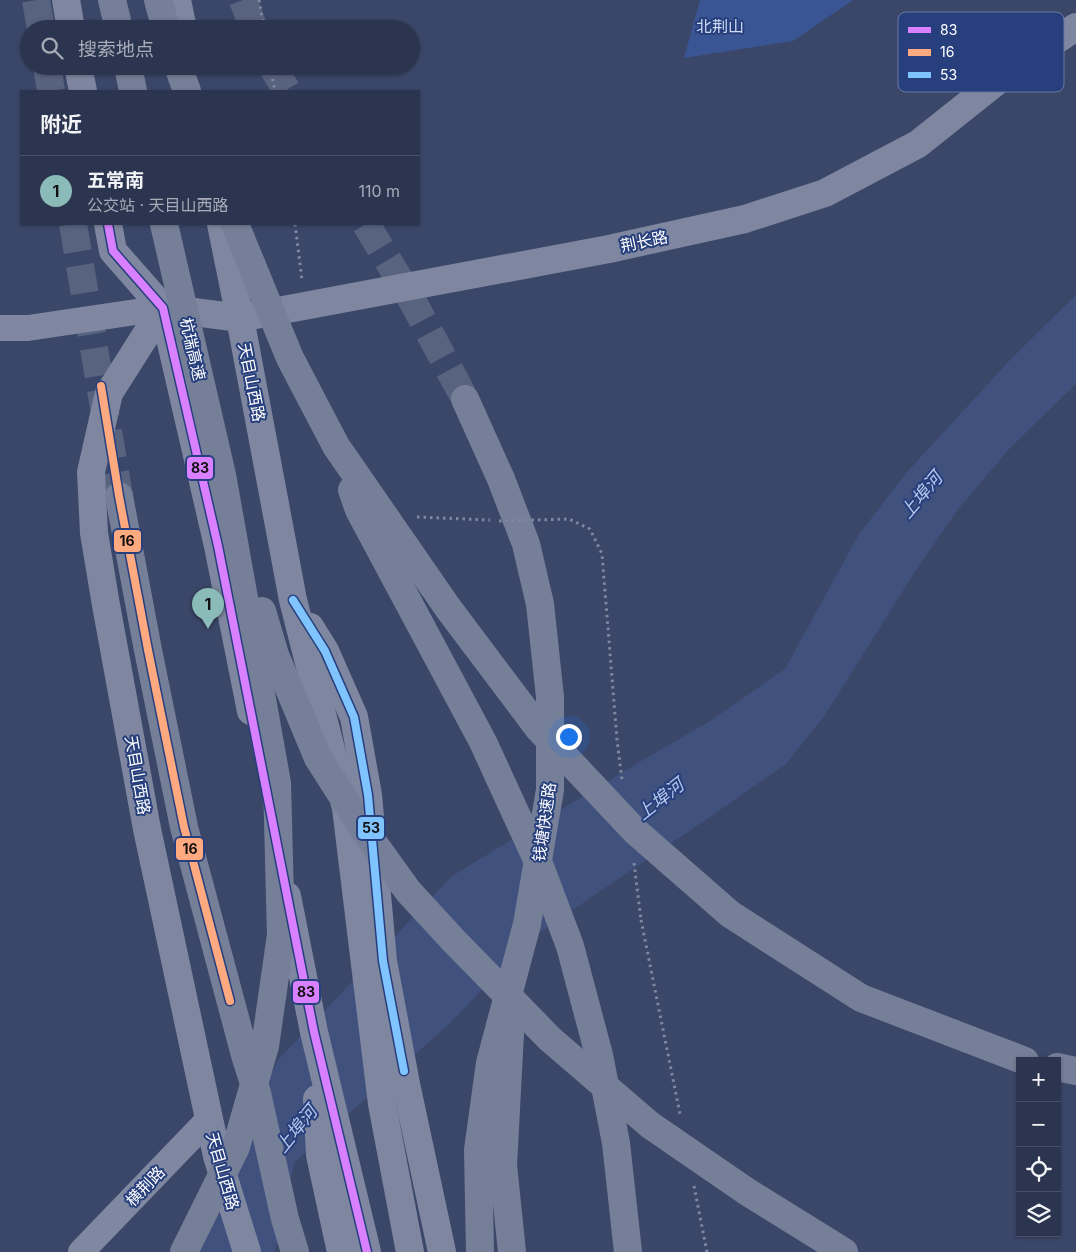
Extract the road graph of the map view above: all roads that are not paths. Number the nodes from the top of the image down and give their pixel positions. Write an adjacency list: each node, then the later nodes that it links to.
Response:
1 (66, 0): 5 (main road)
2 (112, 0): 6 (highway)
3 (158, 0): 7 (highway)
4 (177, 0): 8 (main road)
5 (69, 20)
6 (117, 20)
7 (164, 20)
8 (181, 20)
9 (1076, 28): 10 (main road, 荆长路)
10 (1064, 36)
11 (80, 75): 15 (main road)
12 (130, 75): 16 (highway)
13 (181, 75): 17 (highway)
14 (192, 75): 18 (main road)
15 (83, 90)
16 (133, 90)
17 (187, 90)
18 (195, 90)
19 (983, 92): 25 (main road, 荆长路)
20 (108, 225): 24 (main road)
21 (164, 225): 29 (highway, 杭瑞高速, bridge)
22 (220, 225): 25 (main road, 天目山西路)
23 (235, 225): 28 (highway, bridge)
24 (163, 308): 25 (main road, 荆长路); 26 (street); 33 (main road); 37 (main road, 天目山西路)
25 (240, 318): 31 (main road, 天目山西路)
26 (0, 328)
27 (465, 399): 32 (highway, 钱塘快速路, bridge)
28 (336, 446): 34 (highway, bridge); 48 (highway, bridge)
29 (222, 475): 39 (highway, bridge); 49 (highway, bridge)
30 (120, 496): 41 (highway)
31 (373, 955): 44 (main road, 天目山西路); 45 (main road, 天目山西路)
32 (513, 979): 46 (highway, 钱塘快速路); 47 (highway)
33 (314, 1032): 42 (main road); 43 (main road)
34 (1016, 1058)
35 (1061, 1068): 36 (highway)
36 (1076, 1071)
37 (209, 1119): 38 (street, 横荆路); 40 (main road, 天目山西路)
38 (81, 1252)
39 (184, 1252)
40 (247, 1252)
41 (295, 1252)
42 (341, 1252)
43 (367, 1252)
44 (410, 1252)
45 (442, 1252)
46 (480, 1252)
47 (512, 1252)
48 (628, 1252)
49 (844, 1252)

